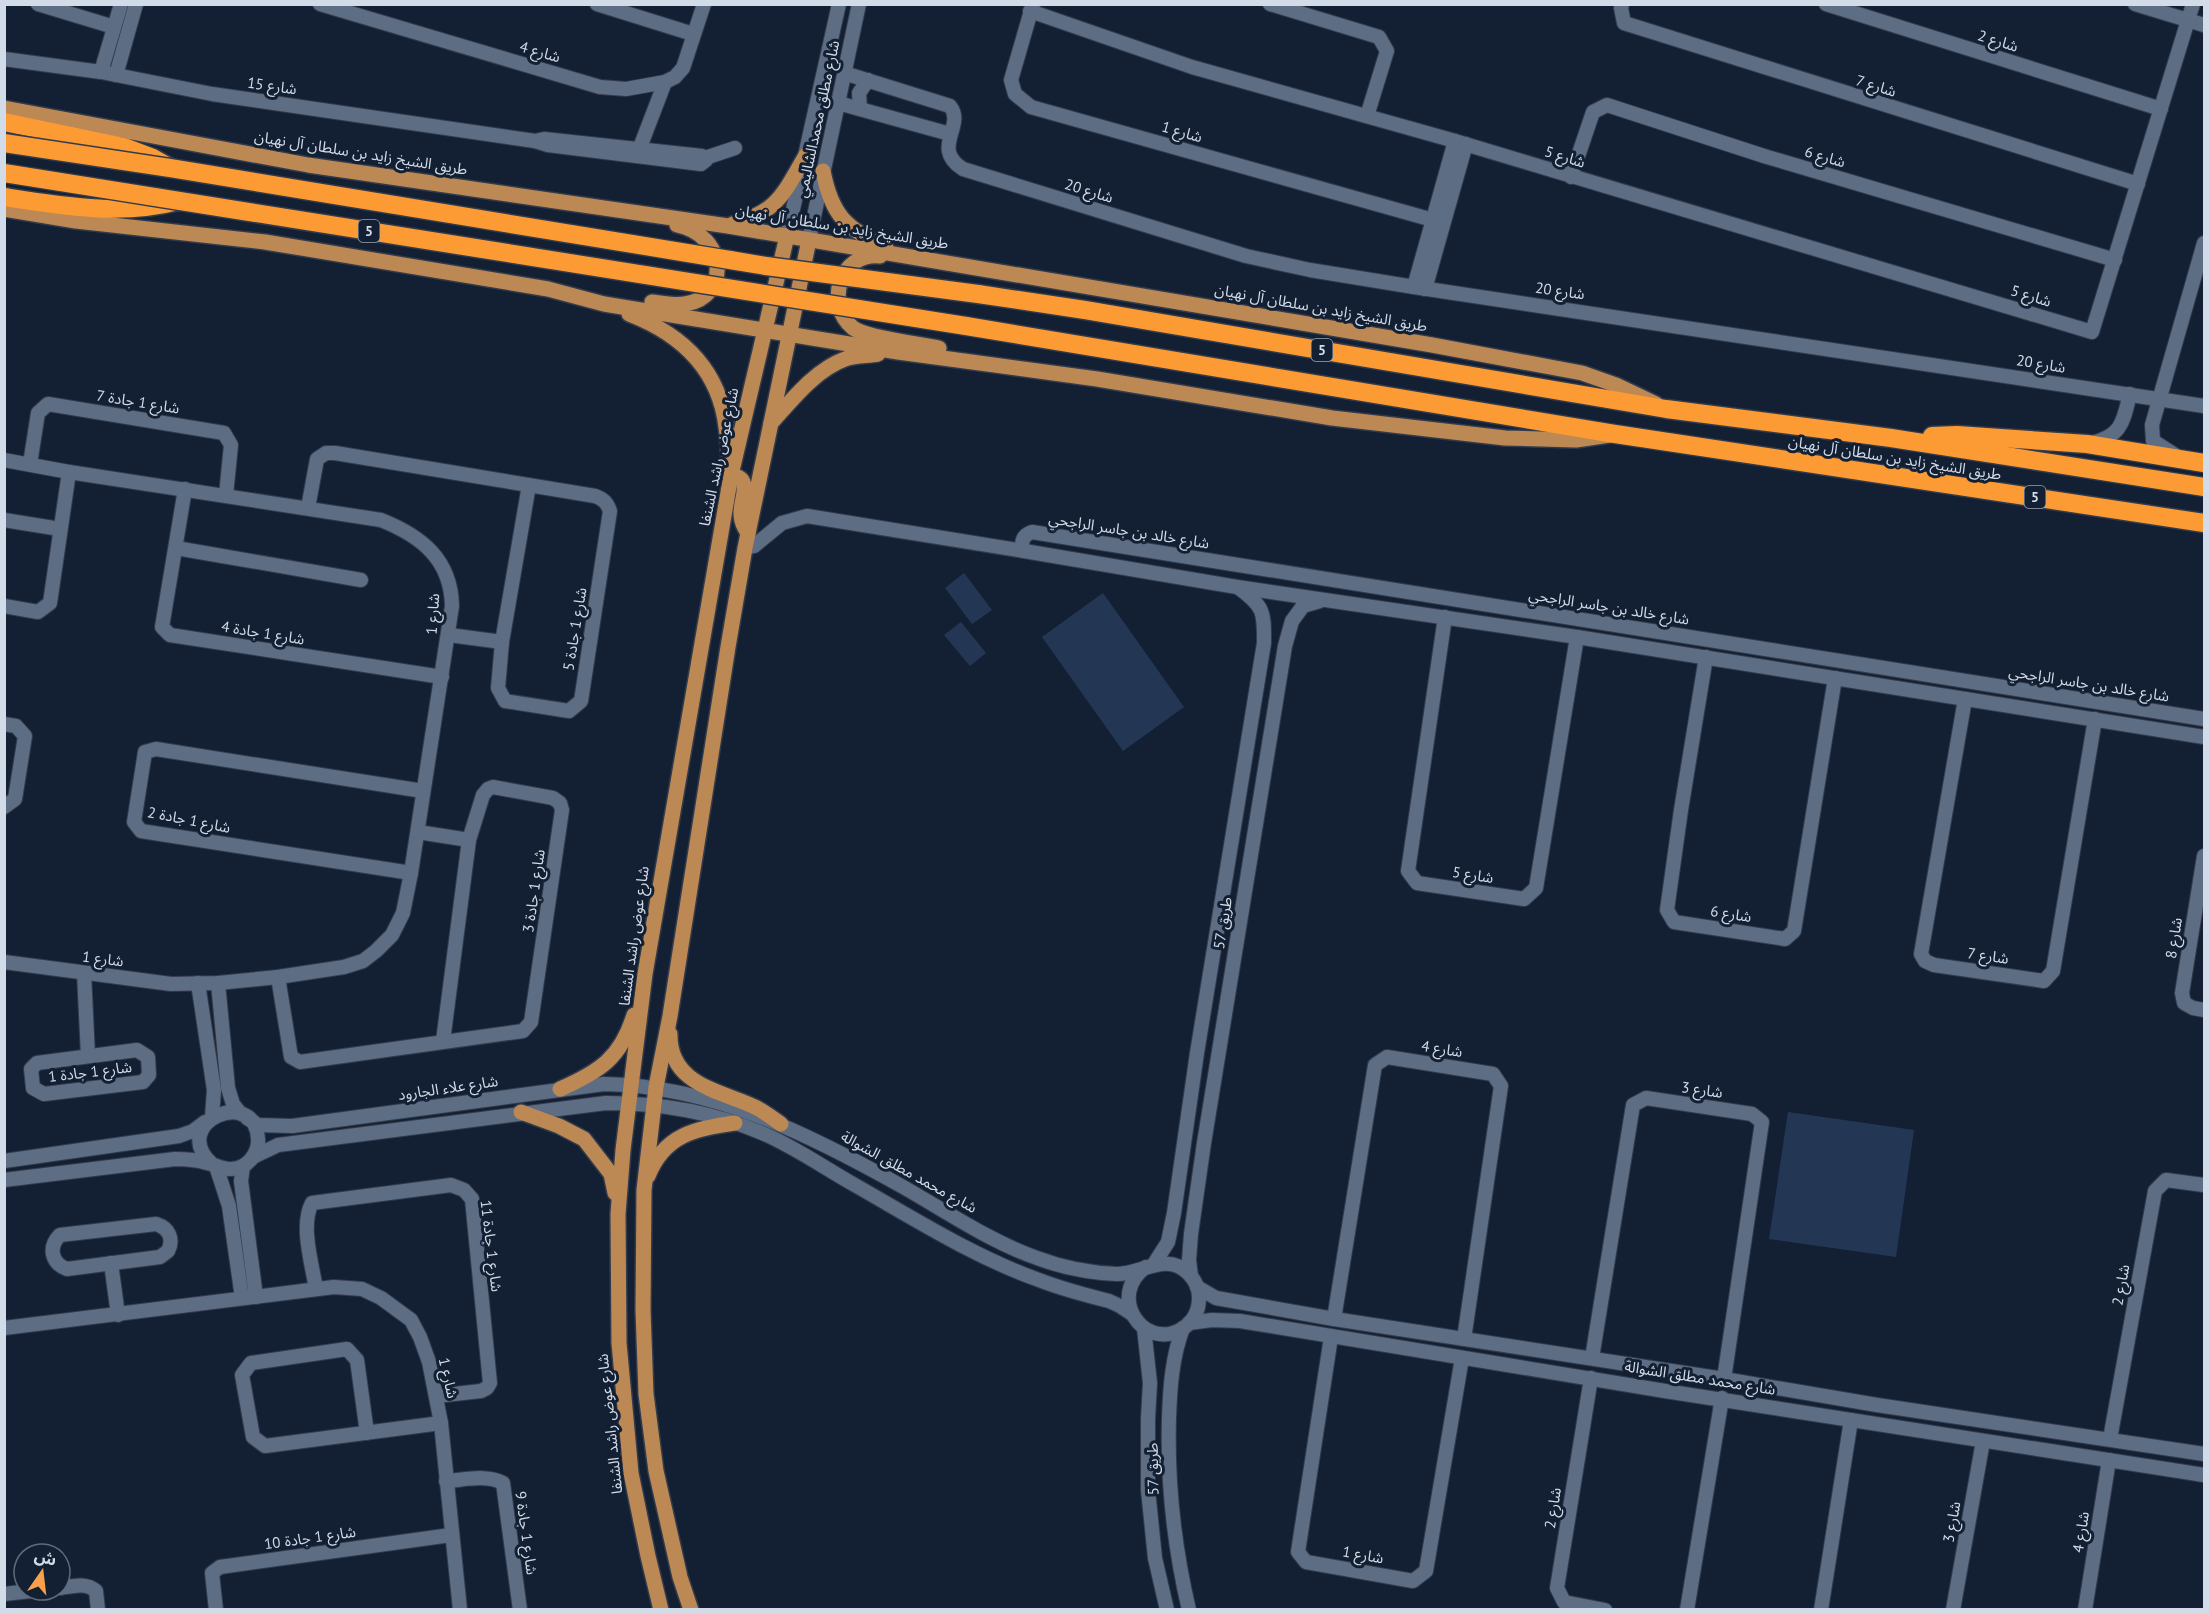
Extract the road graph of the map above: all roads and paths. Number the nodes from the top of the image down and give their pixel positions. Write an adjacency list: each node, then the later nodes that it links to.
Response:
1 (38, 4): 17 (street)
2 (121, 4): 17 (street)
3 (136, 4): 22 (street)
4 (320, 4): 24 (street, شارع 4)
5 (597, 4): 18 (street)
6 (704, 4): 18 (street)
7 (839, 4): 36 (street, شارع مطلق محمدالشاليمي)
8 (859, 4): 21 (street, شارع مطلق محمدالشاليمي)
9 (1270, 4): 28 (street)
10 (1622, 4): 42 (street, شارع 7)
11 (1826, 4): 27 (street, شارع 2)
12 (2135, 4): 15 (street)
13 (2193, 4): 15 (street)
14 (1031, 8): 28 (street, شارع 5); 47 (street, شارع 1)
15 (2188, 20): 16 (street); 27 (street)
16 (2205, 25)
17 (114, 27): 20 (street)
18 (693, 34): 24 (street)
19 (4, 59): 20 (street, شارع 15)
20 (101, 72): 22 (street, شارع 15)
21 (844, 73): 23 (street, شارع 20); 25 (street, شارع مطلق محمدالشاليمي)
22 (116, 75): 31 (street, شارع 15)
23 (868, 80): 26 (street); 30 (street, شارع 20)
24 (665, 82): 35 (street)
25 (838, 103): 26 (street); 39 (street, شارع مطلق محمدالشاليمي)
26 (860, 109): 30 (street)
27 (2161, 109): 42 (street)
28 (1367, 116): 32 (street, شارع 5)
29 (5, 118): 38 (highway); 45 (main road, طريق الشيخ زايد بن سلطان آل نهيان)
30 (950, 134): 54 (street, شارع 20)
31 (535, 141): 35 (street, شارع 15); 37 (street, شارع 15)
32 (1461, 142): 41 (street, شارع 5); 47 (street); 54 (street)
33 (4, 143): 38 (highway, طريق الشيخ زايد بن سلطان آل نهيان / 5, bridge)
34 (735, 148): 37 (street)
35 (639, 150): 37 (street, شارع 15)
36 (806, 155): 48 (main road); 49 (street, شارع مطلق محمدالشاليمي)
37 (705, 158)
38 (170, 168): 65 (highway, طريق الشيخ زايد بن سلطان آل نهيان / 5, bridge)
39 (823, 171): 50 (street, شارع مطلق محمدالشاليمي); 52 (main road)
40 (4, 173): 44 (highway, طريق الشيخ زايد بن سلطان آل نهيان / 5, bridge)
41 (1571, 177): 53 (street, شارع 6); 53 (street, شارع 5)
42 (2138, 184): 53 (street)
43 (5, 197): 44 (highway)
44 (179, 200): 67 (highway, طريق الشيخ زايد بن سلطان آل نهيان / 5, bridge)
45 (556, 201): 48 (main road, طريق الشيخ زايد بن سلطان آل نهيان); 55 (main road)
46 (4, 210): 55 (main road, طريق الشيخ زايد بن سلطان آل نهيان)
47 (1433, 220): 54 (street)
48 (728, 226): 49 (main road, طريق الشيخ زايد بن سلطان آل نهيان)
49 (787, 236): 50 (main road, طريق الشيخ زايد بن سلطان آل نهيان); 58 (main road, شارع عوض راشد الشنفا)
50 (809, 240): 52 (main road, طريق الشيخ زايد بن سلطان آل نهيان); 59 (main road)
51 (2205, 243): 63 (street)
52 (896, 254): 56 (main road, طريق الشيخ زايد بن سلطان آل نهيان)
53 (2115, 260)
54 (1420, 288): 62 (street, شارع 20)
55 (548, 289): 57 (main road, طريق الشيخ زايد بن سلطان آل نهيان)
56 (1102, 289): 61 (main road); 65 (main road, طريق الشيخ زايد بن سلطان آل نهيان)
57 (604, 304): 58 (main road, طريق الشيخ زايد بن سلطان آل نهيان); 75 (main road)
58 (765, 330): 59 (main road, طريق الشيخ زايد بن سلطان آل نهيان); 75 (main road, شارع عوض راشد الشنفا)
59 (790, 334): 60 (main road, طريق الشيخ زايد بن سلطان آل نهيان); 66 (main road)
60 (898, 352): 61 (main road, طريق الشيخ زايد بن سلطان آل نهيان); 66 (main road)
61 (1097, 379): 67 (main road, طريق الشيخ زايد بن سلطان آل نهيان)
62 (2130, 394): 63 (street, شارع 20); 69 (street)
63 (2158, 399): 64 (street, شارع 20); 70 (street)
64 (2205, 406)
65 (1666, 409): 68 (highway, طريق الشيخ زايد بن سلطان آل نهيان / 5)
66 (771, 423): 84 (main road)
67 (1616, 434): 82 (highway, طريق الشيخ زايد بن سلطان آل نهيان / 5)
68 (1891, 438): 69 (highway); 77 (highway, طريق الشيخ زايد بن سلطان آل نهيان / 5)
69 (2087, 444): 70 (highway)
70 (2186, 459): 73 (highway)
71 (4, 460): 72 (street, شارع 1)
72 (30, 464): 74 (street, شارع 1); 79 (street, شارع 1 جادة 7)
73 (2205, 464)
74 (69, 472): 78 (street, شارع 1); 83 (street)
75 (731, 475): 84 (main road); 109 (main road, شارع عوض راشد الشنفا)
76 (530, 485): 80 (street, شارع 1 جادة 5); 94 (street, شارع 1 جادة 5); 94 (street, شارع 1 جادة 5)
77 (2205, 487)
78 (184, 489): 79 (street, شارع 1); 85 (street, شارع 1 جادة 4)
79 (226, 495): 80 (street, شارع 1)
80 (308, 508): 92 (street, شارع 1)
81 (4, 520): 83 (street)
82 (2205, 523)
83 (60, 529): 90 (street)
84 (747, 541): 86 (street); 116 (main road)
85 (176, 548): 87 (street); 100 (street, شارع 1 جادة 4)
86 (1023, 551): 88 (street); 98 (street, شارع خالد بن جاسر الراجحي)
87 (361, 580)
88 (1237, 587): 89 (street); 95 (street, طريق 57)
89 (1328, 599): 91 (street); 96 (street, طريق 57)
90 (4, 606)
91 (1445, 616): 93 (street); 93 (street, شارع 5)
92 (449, 635): 94 (street); 100 (street, شارع 1)
93 (1577, 637): 97 (street)
94 (502, 642)
95 (1264, 643): 96 (street); 137 (street, طريق 57)
96 (1285, 646): 138 (street, طريق 57)
97 (1706, 657): 101 (street); 101 (street, شارع 6)
98 (1889, 668): 99 (street, شارع خالد بن جاسر الراجحي); 102 (street)
99 (1921, 673): 103 (street); 106 (street, شارع خالد بن جاسر الراجحي)
100 (442, 677): 110 (street, شارع 1)
101 (1835, 678): 102 (street)
102 (1886, 686): 103 (street)
103 (1916, 691): 104 (street)
104 (1965, 699): 105 (street); 105 (street, شارع 7)
105 (2095, 719): 108 (street)
106 (2205, 719)
107 (4, 724): 111 (street)
108 (2205, 736)
109 (679, 784): 116 (main road); 119 (main road, شارع عوض راشد الشنفا)
110 (423, 791): 112 (street, شارع 1); 115 (street, شارع 1 جادة 2)
111 (4, 807)
112 (417, 832): 113 (street); 115 (street, شارع 1)
113 (469, 840): 125 (street, شارع 1 جادة 3); 125 (street, شارع 1 جادة 3)
114 (2205, 856): 123 (street, شارع 8)
115 (411, 873): 120 (street, شارع 1)
116 (686, 914): 124 (main road)
117 (4, 962): 118 (street, شارع 1)
118 (84, 973): 121 (street, شارع 1); 126 (street, شارع 1 جادة 1)
119 (645, 974): 127 (main road, شارع عوض راشد الشنفا); 129 (main road)
120 (278, 977): 122 (street, شارع 1); 125 (street, شارع 1 جادة 3)
121 (198, 983): 122 (street, شارع 1); 134 (street)
122 (218, 983): 133 (street)
123 (2205, 1010)
124 (670, 1016): 128 (main road); 136 (main road)
125 (443, 1041)
126 (88, 1056): 126 (street, شارع 1 جادة 1)
127 (632, 1085): 128 (street, شارع علاء الجارود); 129 (street, شارع علاء الجارود); 130 (main road, شارع عوض راشد الشنفا)
128 (656, 1087): 131 (main road); 136 (street, شارع محمد مطلق الشوالة)
129 (560, 1089): 133 (street, شارع علاء الجارود)
130 (630, 1103): 131 (street); 132 (street); 147 (main road, شارع عوض راشد الشنفا)
131 (654, 1105): 135 (street); 146 (main road)
132 (522, 1112): 140 (street); 147 (main road)
133 (244, 1116): 134 (street); 140 (street)
134 (210, 1119): 139 (street); 143 (street)
135 (735, 1123): 146 (main road); 148 (street)
136 (781, 1124): 149 (street, شارع محمد مطلق الشوالة)
137 (1185, 1139): 138 (street); 141 (street, طريق 57)
138 (1204, 1143): 142 (street, طريق 57)
139 (6, 1160)
140 (248, 1161): 143 (street); 154 (street)
141 (1182, 1161): 142 (street); 151 (street, طريق 57)
142 (1202, 1164): 152 (street, طريق 57)
143 (214, 1165): 144 (street); 154 (street)
144 (6, 1181)
145 (2205, 1185): 176 (street, شارع 2)
146 (644, 1190): 194 (main road)
147 (618, 1214): 193 (main road, شارع عوض راشد الشنفا)
148 (932, 1228): 149 (street); 155 (street)
149 (1034, 1258): 151 (street, شارع محمد مطلق الشوالة)
150 (111, 1263): 150 (street); 156 (street)
151 (1150, 1266): 152 (street); 155 (street)
152 (1194, 1282): 157 (street, شارع محمد مطلق الشوالة); 158 (street)
153 (316, 1288): 154 (street, شارع 1); 171 (street, شارع 1); 171 (street, شارع 1 جادة 11)
154 (249, 1298): 156 (street, شارع 1)
155 (1132, 1314): 160 (street)
156 (118, 1315): 159 (street, شارع 1)
157 (1334, 1319): 162 (street, شارع محمد مطلق الشوالة); 162 (street, شارع 4)
158 (1186, 1325): 160 (street); 161 (street, شارع محمد مطلق الشوالة); 186 (street, طريق 57)
159 (4, 1328)
160 (1144, 1328): 187 (street, طريق 57)
161 (1331, 1337): 163 (street, شارع محمد مطلق الشوالة); 163 (street, شارع 1)
162 (1464, 1339): 164 (street, شارع محمد مطلق الشوالة)
163 (1462, 1358): 167 (street, شارع محمد مطلق الشوالة)
164 (1592, 1358): 165 (street, شارع محمد مطلق الشوالة); 168 (street, شارع 3)
165 (1634, 1365): 166 (street, شارع محمد مطلق الشوالة); 169 (street)
166 (1670, 1371): 168 (street, شارع محمد مطلق الشوالة); 170 (street)
167 (1591, 1378): 169 (street, شارع محمد مطلق الشوالة); 197 (street, شارع 2)
168 (1724, 1379): 176 (street, شارع محمد مطلق الشوالة)
169 (1632, 1384): 170 (street, شارع محمد مطلق الشوالة)
170 (1665, 1391): 172 (street, شارع محمد مطلق الشوالة)
171 (436, 1396): 174 (street, شارع 1)
172 (1722, 1398): 173 (street, شارع محمد مطلق الشوالة); 198 (street)
173 (1851, 1420): 177 (street, شارع محمد مطلق الشوالة); 199 (street)
174 (441, 1423): 175 (street); 184 (street, شارع 1)
175 (367, 1433): 175 (street)
176 (2110, 1439): 178 (street, شارع محمد مطلق الشوالة)
177 (1983, 1441): 180 (street, شارع محمد مطلق الشوالة); 200 (street, شارع 3)
178 (2153, 1446): 179 (street, شارع محمد مطلق الشوالة); 181 (street)
179 (2198, 1453): 182 (street)
180 (2109, 1460): 181 (street, شارع محمد مطلق الشوالة); 201 (street, شارع 4)
181 (2155, 1467): 182 (street, شارع محمد مطلق الشوالة)
182 (2186, 1472): 183 (street, شارع محمد مطلق الشوالة)
183 (2205, 1475)
184 (446, 1481): 185 (street, شارع 1); 192 (street, شارع 1 جادة 9)
185 (451, 1536): 190 (street, شارع 1 جادة 10); 191 (street, شارع 1)
186 (1177, 1552): 187 (street); 196 (street, طريق 57)
187 (1155, 1558): 195 (street, طريق 57)
188 (72, 1586): 189 (street)
189 (98, 1610)
190 (216, 1610)
191 (460, 1610)
192 (520, 1610)
193 (661, 1610)
194 (691, 1610)
195 (1167, 1610)
196 (1189, 1610)
197 (1605, 1610)
198 (1687, 1610)
199 (1821, 1610)
200 (1953, 1610)
201 (2085, 1610)

